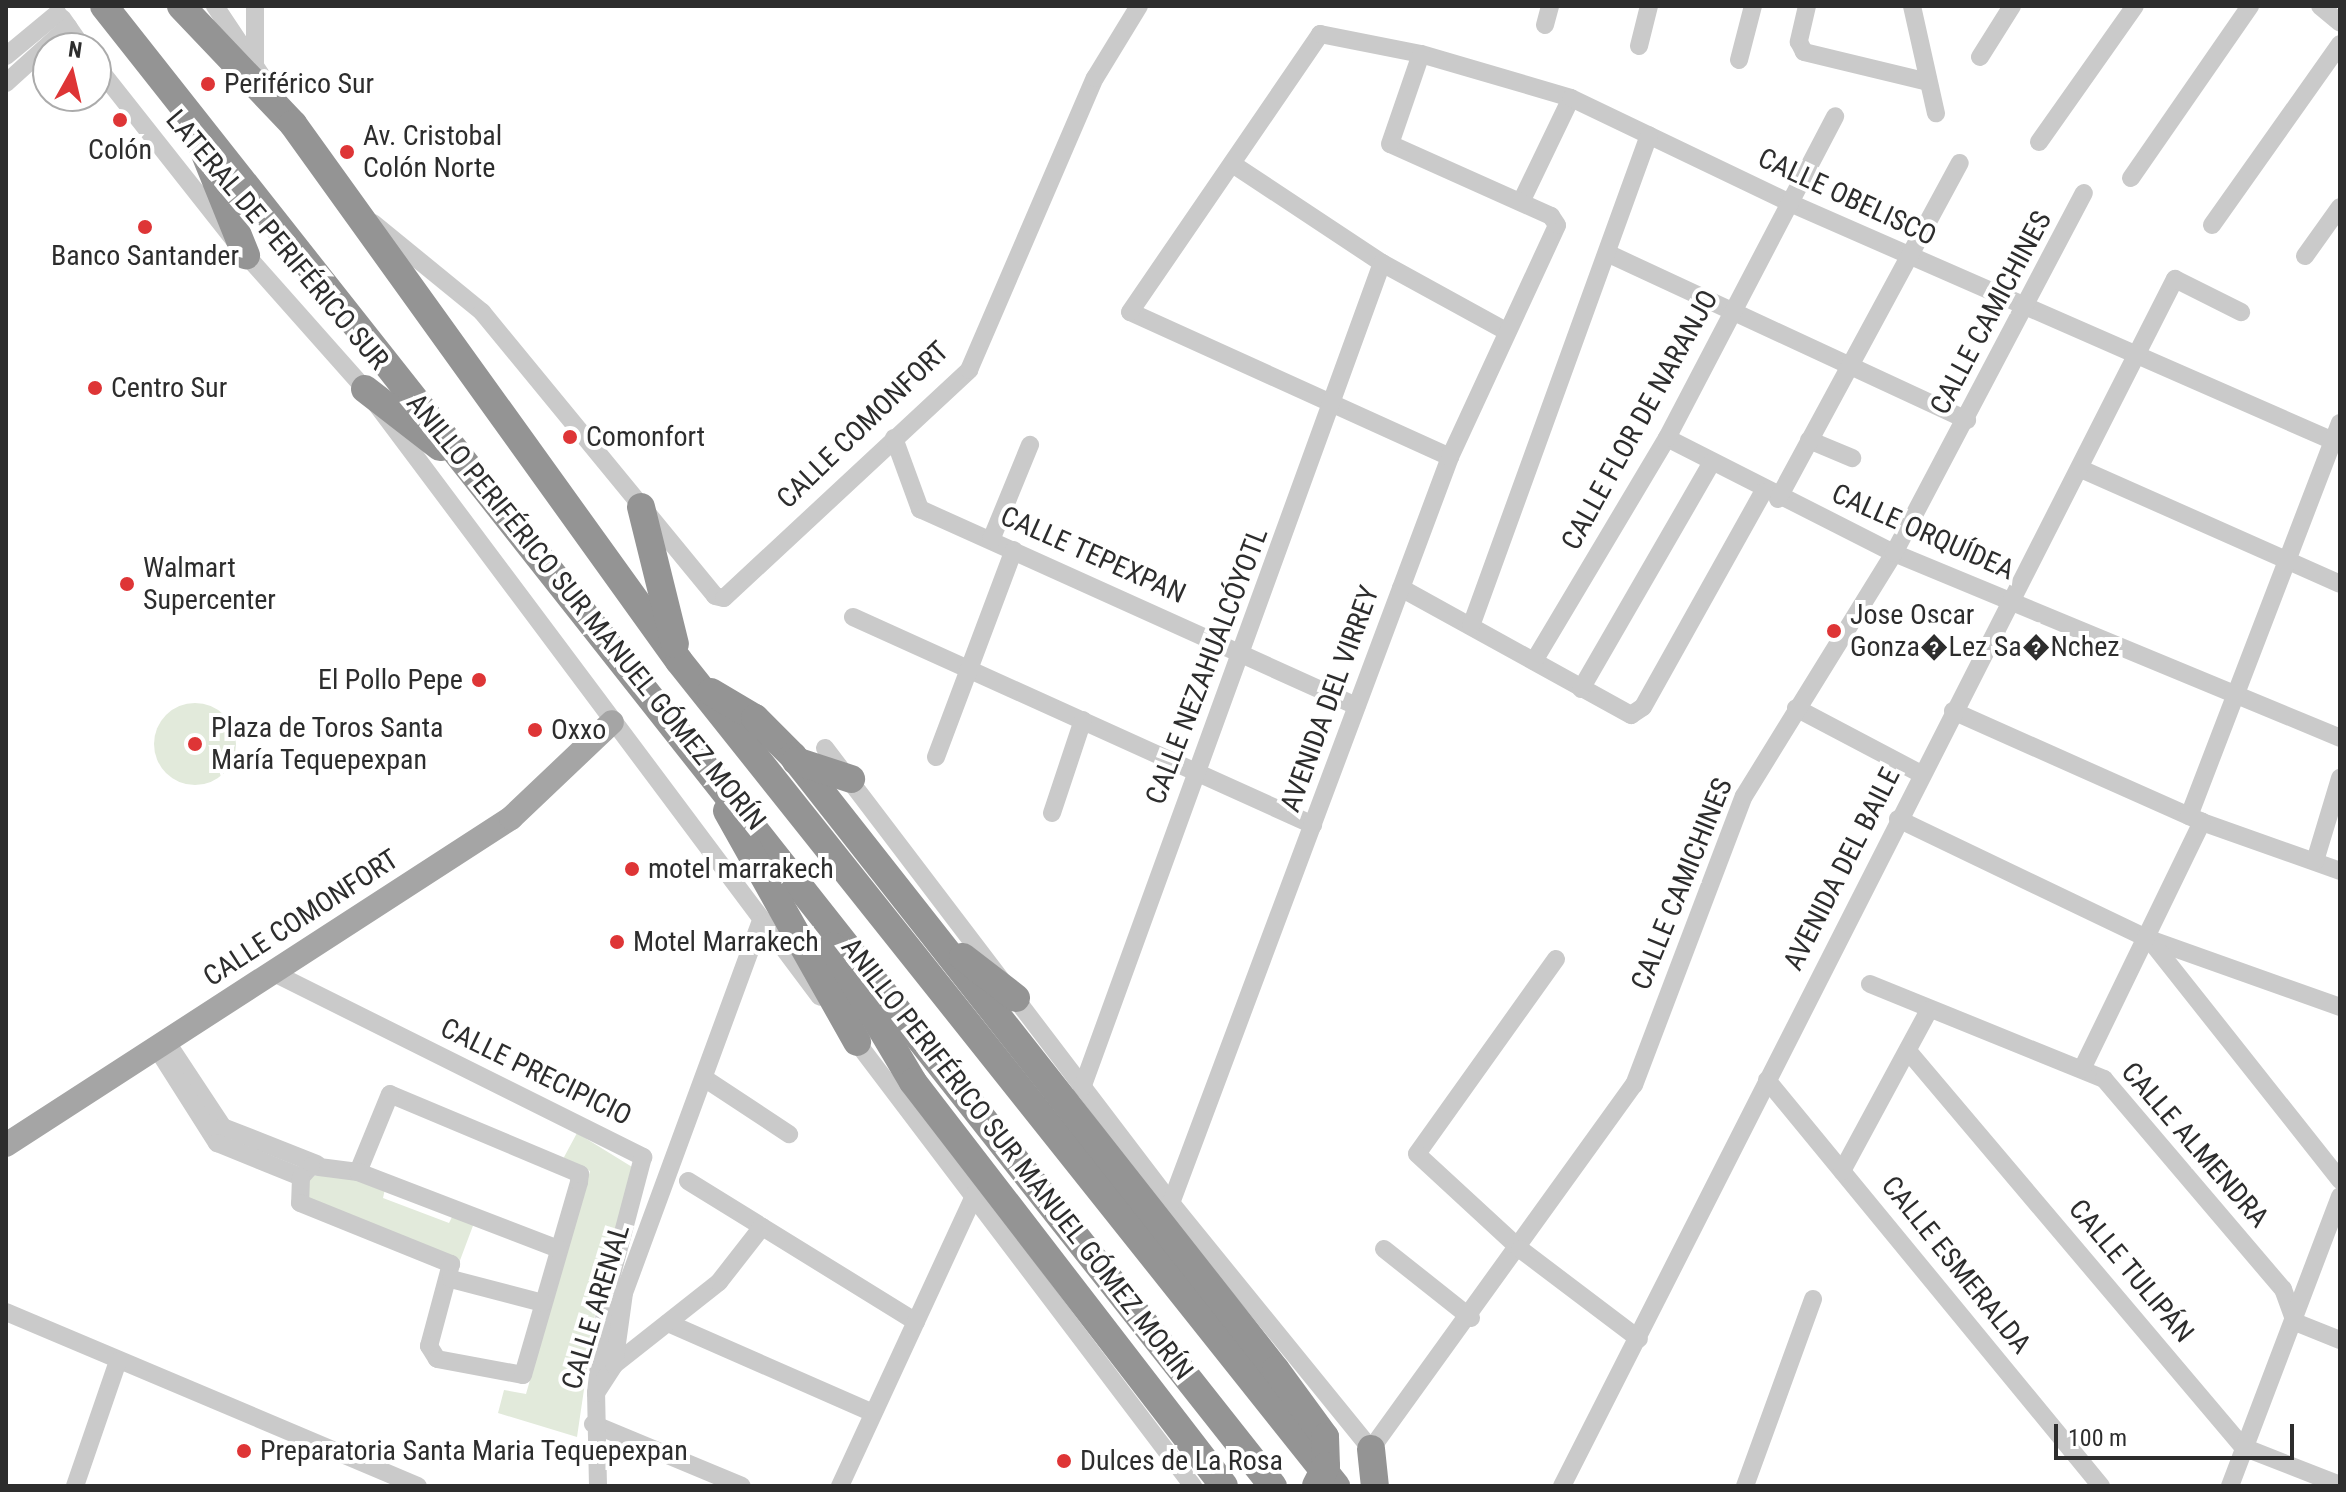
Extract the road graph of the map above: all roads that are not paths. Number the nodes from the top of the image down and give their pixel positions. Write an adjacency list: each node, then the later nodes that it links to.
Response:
1 (104, 6): 32 (highway, ANILLO PERIFÉRICO SUR MANUEL GÓMEZ MORÍN)
2 (181, 6): 35 (highway, ANILLO PERIFÉRICO SUR MANUEL GÓMEZ MORÍN)
3 (215, 6): 27 (street)
4 (255, 6): 27 (street)
5 (1133, 6): 19 (street)
6 (1139, 6): 19 (street)
7 (1550, 6): 18 (street)
8 (1649, 6): 22 (street)
9 (1753, 6): 26 (street)
10 (1807, 6): 28 (street)
11 (1912, 6): 28 (street)
12 (2012, 6): 25 (street)
13 (2135, 6): 37 (street)
14 (2250, 6): 40 (street)
15 (2320, 6): 17 (street)
16 (60, 15): 20 (street); 24 (street); 29 (street)
17 (2340, 23)
18 (1545, 25)
19 (1124, 28): 62 (street, CALLE COMONFORT)
20 (72, 32)
21 (2340, 44): 46 (street)
22 (1639, 46)
23 (1421, 54): 31 (street, CALLE OBELISCO); 39 (street, CALLE OBELISCO); 42 (street)
24 (6, 56)
25 (1980, 57)
26 (1739, 60)
27 (255, 66): 35 (street)
28 (1928, 82): 33 (street)
29 (6, 83)
30 (112, 85): 48 (street, LATERAL DE PERIFÉRICO SUR)
31 (1571, 98): 36 (street, CALLE OBELISCO); 42 (street)
32 (184, 104): 48 (highway); 71 (highway, ANILLO PERIFÉRICO SUR MANUEL GÓMEZ MORÍN)
33 (1936, 113)
34 (1835, 116): 43 (street, CALLE FLOR DE NARANJO)
35 (293, 124): 45 (highway, ANILLO PERIFÉRICO SUR MANUEL GÓMEZ MORÍN)
36 (1649, 135): 43 (street, CALLE OBELISCO); 47 (street)
37 (2039, 142)
38 (1960, 163): 49 (street)
39 (1234, 165): 51 (street); 59 (street)
40 (2131, 178)
41 (2084, 193): 52 (street, CALLE CAMICHINES)
42 (1521, 202): 55 (street, AVENIDA DEL VIRREY)
43 (1790, 203): 49 (street, CALLE OBELISCO); 53 (street, CALLE FLOR DE NARANJO)
44 (2340, 207): 50 (street)
45 (368, 219): 73 (street); 84 (highway, ANILLO PERIFÉRICO SUR MANUEL GÓMEZ MORÍN)
46 (2212, 225)
47 (1607, 253): 53 (street); 82 (street)
48 (246, 255): 58 (street, LATERAL DE PERIFÉRICO SUR)
49 (1909, 256): 52 (street, CALLE OBELISCO); 57 (street)
50 (2305, 256)
51 (1382, 263): 55 (street); 59 (street, CALLE NEZAHUALCÓYOTL)
52 (2026, 309): 56 (street, CALLE OBELISCO); 60 (street, CALLE CAMICHINES)
53 (1733, 312): 57 (street); 63 (street, CALLE FLOR DE NARANJO)
54 (2241, 312): 56 (street, AVENIDA DEL BAILE)
55 (1504, 330): 67 (street, AVENIDA DEL VIRREY)
56 (2139, 358): 65 (street, CALLE OBELISCO); 70 (street, AVENIDA DEL BAILE)
57 (1847, 366): 60 (street); 64 (street)
58 (365, 389): 71 (highway); 94 (street, LATERAL DE PERIFÉRICO SUR)
59 (1335, 408): 67 (street); 83 (street, CALLE NEZAHUALCÓYOTL)
60 (1967, 420): 76 (street, CALLE CAMICHINES)
61 (2340, 423): 65 (street)
62 (894, 438): 73 (street, CALLE COMONFORT); 74 (street, CALLE TEPEXPAN)
63 (1667, 438): 69 (street, CALLE ORQUÍDEA); 85 (street, CALLE FLOR DE NARANJO)
64 (1809, 440): 68 (street); 72 (street)
65 (2336, 443): 77 (street)
66 (1030, 445): 74 (street)
67 (1450, 457): 79 (street, AVENIDA DEL VIRREY)
68 (1852, 458)
69 (1712, 462): 72 (street, CALLE ORQUÍDEA); 88 (street)
70 (2081, 469): 77 (street); 80 (street, AVENIDA DEL BAILE)
71 (475, 474): 95 (highway, ANILLO PERIFÉRICO SUR MANUEL GÓMEZ MORÍN)
72 (1771, 495): 76 (street, CALLE ORQUÍDEA); 88 (street)
73 (641, 507): 84 (highway)
74 (991, 540): 75 (street, CALLE TEPEXPAN)
75 (1014, 550): 83 (street, CALLE TEPEXPAN); 86 (street)
76 (1894, 553): 80 (street, CALLE ORQUÍDEA); 91 (street, CALLE CAMICHINES)
77 (2287, 564): 78 (street); 89 (street)
78 (2340, 584)
79 (1401, 588): 82 (street); 90 (street, AVENIDA DEL VIRREY)
80 (2008, 601): 89 (street, CALLE ORQUÍDEA); 92 (street, AVENIDA DEL BAILE)
81 (853, 617): 86 (street)
82 (1471, 626): 85 (street)
83 (1242, 653): 90 (street, CALLE TEPEXPAN); 100 (street, CALLE NEZAHUALCÓYOTL)
84 (679, 661): 87 (highway, ANILLO PERIFÉRICO SUR MANUEL GÓMEZ MORÍN)
85 (1534, 661): 88 (street)
86 (970, 668): 93 (street); 98 (street)
87 (700, 686): 99 (highway); 169 (highway, ANILLO PERIFÉRICO SUR MANUEL GÓMEZ MORÍN)
88 (1581, 689)
89 (2235, 700): 96 (street, CALLE ORQUÍDEA); 106 (street)
90 (1357, 706): 107 (street, AVENIDA DEL VIRREY)
91 (1796, 708): 101 (street); 141 (street, CALLE CAMICHINES)
92 (1953, 711): 101 (street, AVENIDA DEL BAILE); 106 (street)
93 (1083, 720): 100 (street); 104 (street)
94 (612, 722): 111 (street, LATERAL DE PERIFÉRICO SUR); 115 (main road, CALLE COMONFORT)
95 (684, 734): 108 (highway, ANILLO PERIFÉRICO SUR MANUEL GÓMEZ MORÍN); 120 (highway)
96 (2340, 738)
97 (825, 748): 103 (street)
98 (936, 757)
99 (796, 761): 103 (highway); 112 (highway)
100 (1197, 772): 107 (street); 126 (street, CALLE NEZAHUALCÓYOTL)
101 (1921, 774): 105 (street, AVENIDA DEL BAILE)
102 (2340, 778): 109 (street)
103 (851, 779): 117 (street)
104 (1052, 813)
105 (1898, 819): 113 (street); 125 (street, AVENIDA DEL BAILE)
106 (2196, 819): 109 (street); 113 (street)
107 (1313, 825): 136 (street, AVENIDA DEL VIRREY)
108 (772, 846): 166 (highway); 167 (highway, ANILLO PERIFÉRICO SUR MANUEL GÓMEZ MORÍN)
109 (2315, 861): 110 (street)
110 (2340, 871)
111 (760, 924): 120 (street, LATERAL DE PERIFÉRICO SUR); 124 (street, CALLE ARENAL)
112 (929, 931): 117 (highway); 168 (highway, bridge)
113 (2149, 939): 118 (street); 123 (street); 133 (street)
114 (1556, 959): 141 (street)
115 (272, 972): 121 (main road, CALLE COMONFORT); 154 (street, CALLE PRECIPICIO)
116 (1870, 984): 119 (street, CALLE ALMENDRA)
117 (1016, 998): 126 (street)
118 (2340, 1007)
119 (1929, 1010): 122 (street); 123 (street, CALLE ALMENDRA)
120 (857, 1042): 135 (street, LATERAL DE PERIFÉRICO SUR)
121 (161, 1044): 128 (main road, CALLE COMONFORT); 129 (street); 132 (street)
122 (1908, 1051): 130 (street); 157 (street, CALLE TULIPÁN)
123 (2082, 1069): 148 (street, CALLE ALMENDRA)
124 (704, 1078): 127 (street); 153 (street, CALLE ARENAL)
125 (1767, 1080): 130 (street, CALLE ESMERALDA); 150 (street, AVENIDA DEL BAILE)
126 (1082, 1088): 136 (street)
127 (789, 1134)
128 (6, 1144)
129 (317, 1164): 131 (street); 132 (street)
130 (1842, 1171): 173 (street, CALLE ESMERALDA)
131 (358, 1172): 139 (street); 139 (street)
132 (301, 1177): 142 (street)
133 (2340, 1180)
134 (688, 1181): 138 (street)
135 (976, 1191): 147 (street); 165 (street, LATERAL DE PERIFÉRICO SUR)
136 (1171, 1203): 158 (street)
137 (2339, 1203): 148 (street)
138 (762, 1227): 147 (street); 149 (street)
139 (559, 1249): 144 (street)
140 (1384, 1249): 146 (street)
141 (1520, 1249): 146 (street, CALLE CAMICHINES); 150 (street)
142 (451, 1279): 144 (street); 144 (street)
143 (1813, 1299): 172 (street)
144 (543, 1303)
145 (6, 1312): 152 (street)
146 (1471, 1318): 158 (street, CALLE CAMICHINES)
147 (916, 1322): 155 (street)
148 (2295, 1322): 151 (street); 157 (street)
149 (668, 1323): 153 (street); 155 (street)
150 (1639, 1339): 171 (street, AVENIDA DEL BAILE)
151 (2340, 1340)
152 (118, 1361): 160 (street); 161 (street)
153 (614, 1365): 154 (street, CALLE ARENAL)
154 (596, 1393): 156 (street, CALLE ARENAL)
155 (873, 1413): 164 (street)
156 (593, 1424): 162 (street, CALLE ARENAL); 163 (street)
157 (2243, 1447): 159 (street, CALLE TULIPÁN); 174 (street)
158 (1371, 1449): 170 (highway)
159 (2340, 1485)
160 (75, 1486)
161 (418, 1486)
162 (598, 1486)
163 (742, 1486)
164 (840, 1486)
165 (1193, 1486)
166 (1224, 1486)
167 (1273, 1486)
168 (1316, 1486)
169 (1336, 1486)
170 (1375, 1486)
171 (1562, 1486)
172 (1745, 1486)
173 (2101, 1486)
174 (2230, 1486)

